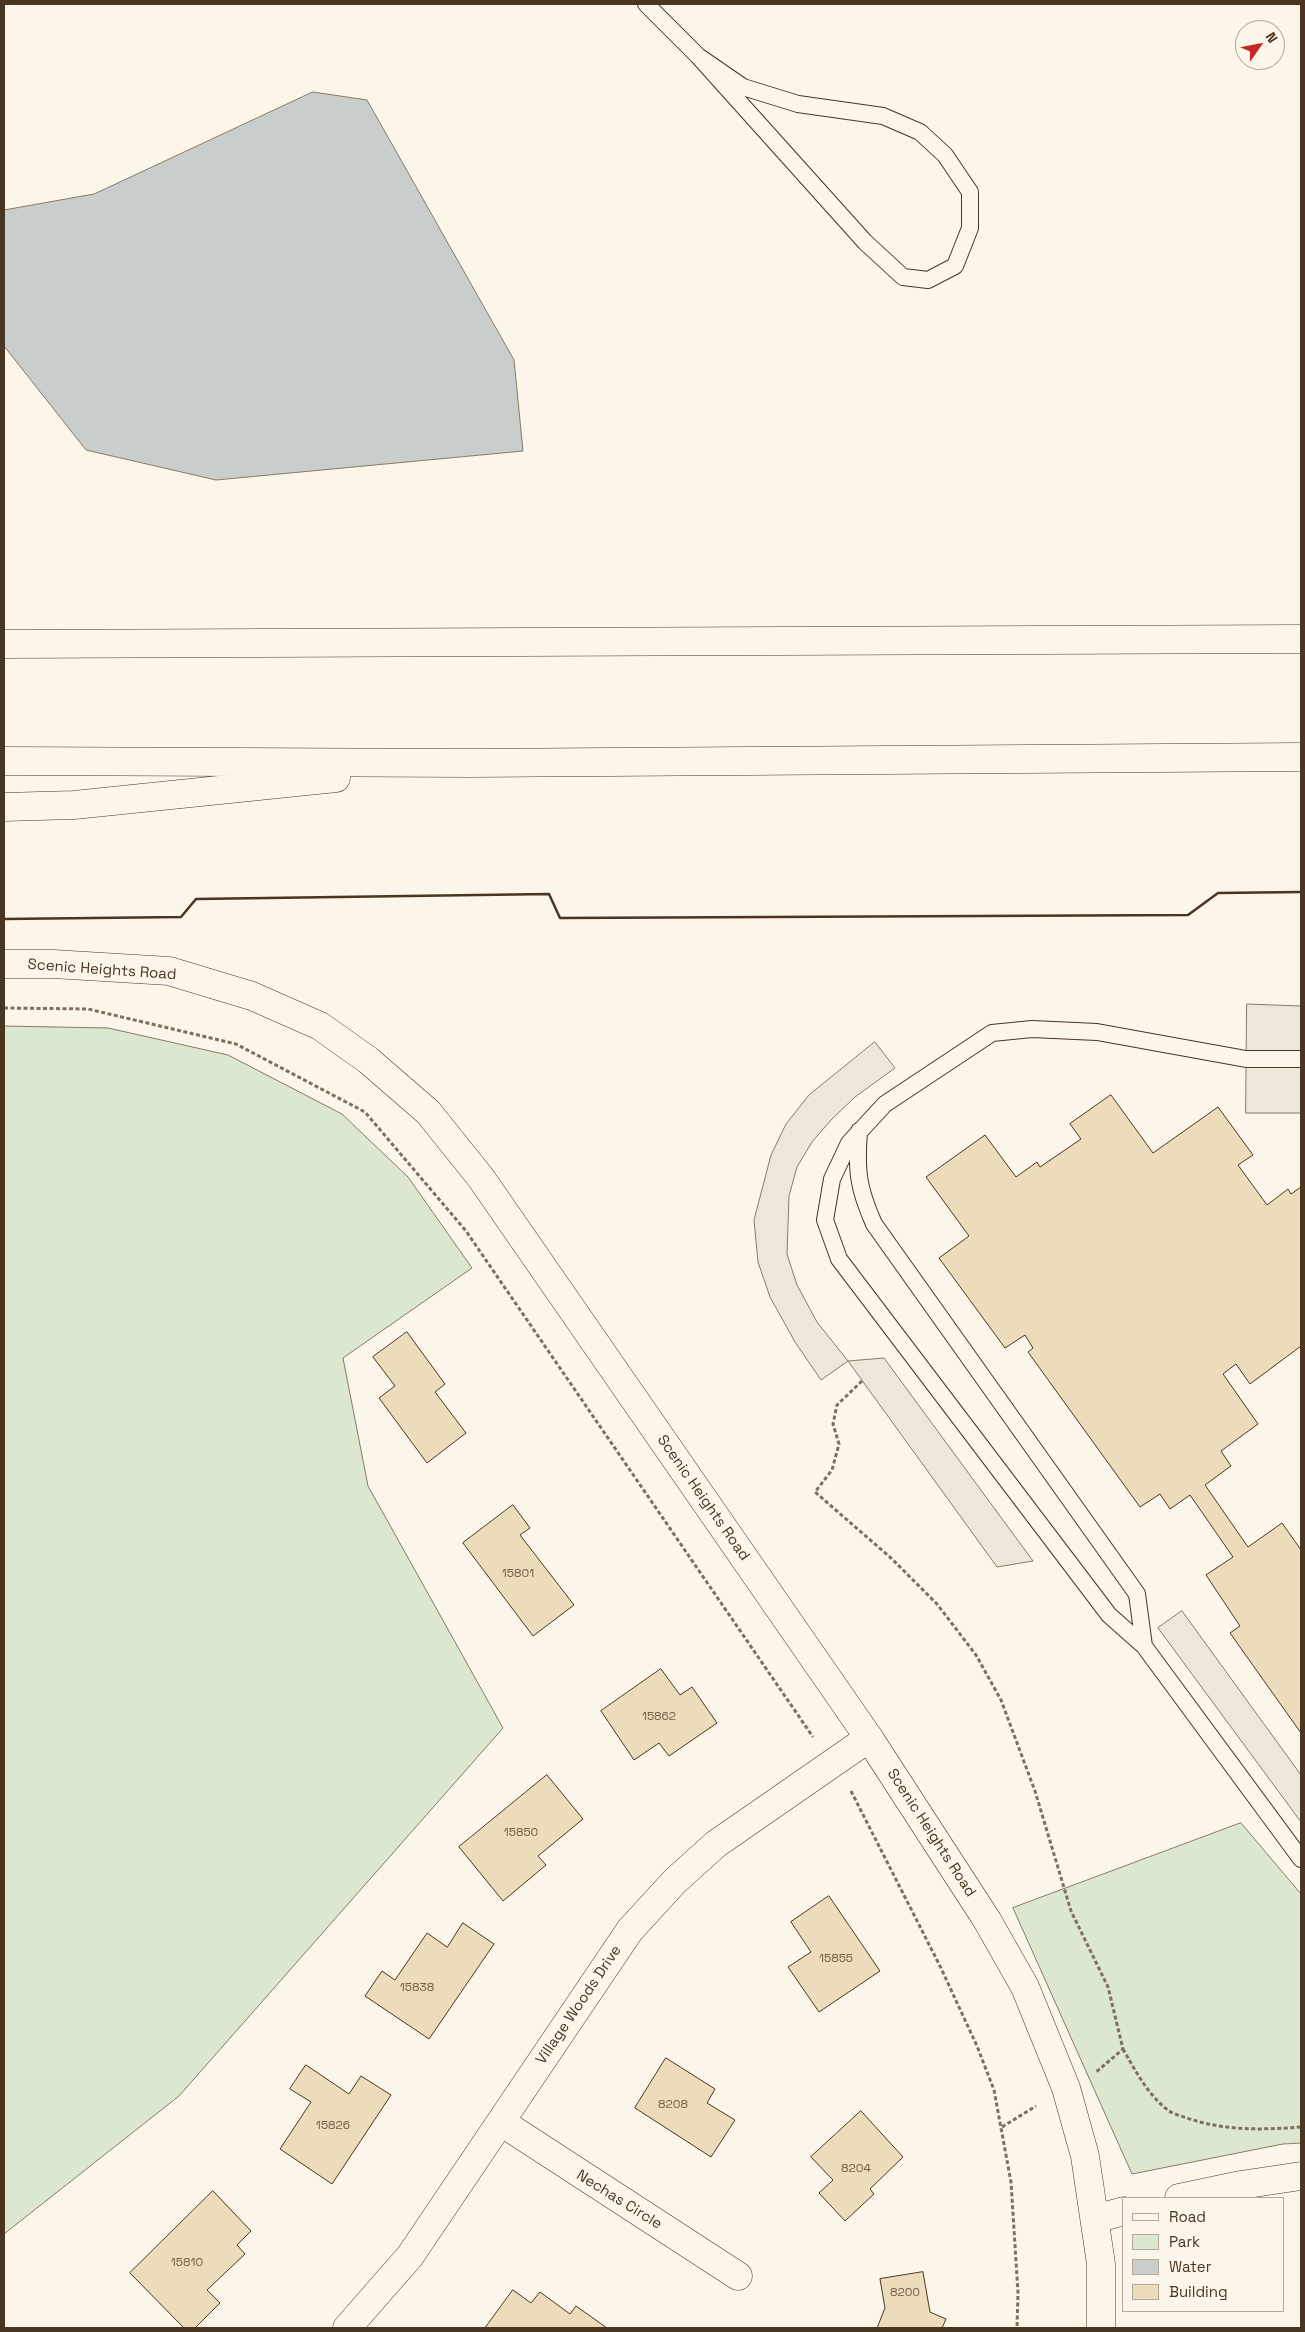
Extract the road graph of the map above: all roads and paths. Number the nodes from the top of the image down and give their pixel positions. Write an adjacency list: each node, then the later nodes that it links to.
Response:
1 (646, 4): 2 (lane)
2 (698, 56): 2 (lane)
3 (1301, 640): 4 (main road)
4 (4, 644)
5 (1301, 757): 7 (main road)
6 (4, 760): 7 (main road)
7 (471, 763): 8 (main road)
8 (4, 807)
9 (4, 964): 15 (main road, Scenic Heights Road)
10 (4, 1008): 16 (path)
11 (1301, 1059): 12 (lane)
12 (860, 1131): 14 (lane); 14 (lane)
13 (862, 1381): 18 (path)
14 (1144, 1646): 17 (lane)
15 (869, 1738): 16 (main road, Village Woods Drive); 19 (main road, Scenic Heights Road)
16 (831, 1762): 20 (main road, Village Woods Drive); 21 (path)
17 (1301, 1859)
18 (1123, 2049): 19 (path); 22 (path)
19 (1066, 2088): 21 (path); 26 (main road, Scenic Heights Road)
20 (500, 2122): 27 (main road, Nechas Circle); 28 (main road, Village Woods Drive)
21 (1002, 2127): 29 (path)
22 (1301, 2127)
23 (1301, 2176): 24 (main road)
24 (1184, 2197)
25 (1122, 2212): 26 (main road)
26 (1095, 2219): 30 (main road, Scenic Heights Road)
27 (738, 2276)
28 (347, 2328)
29 (1017, 2328)
30 (1101, 2328)

